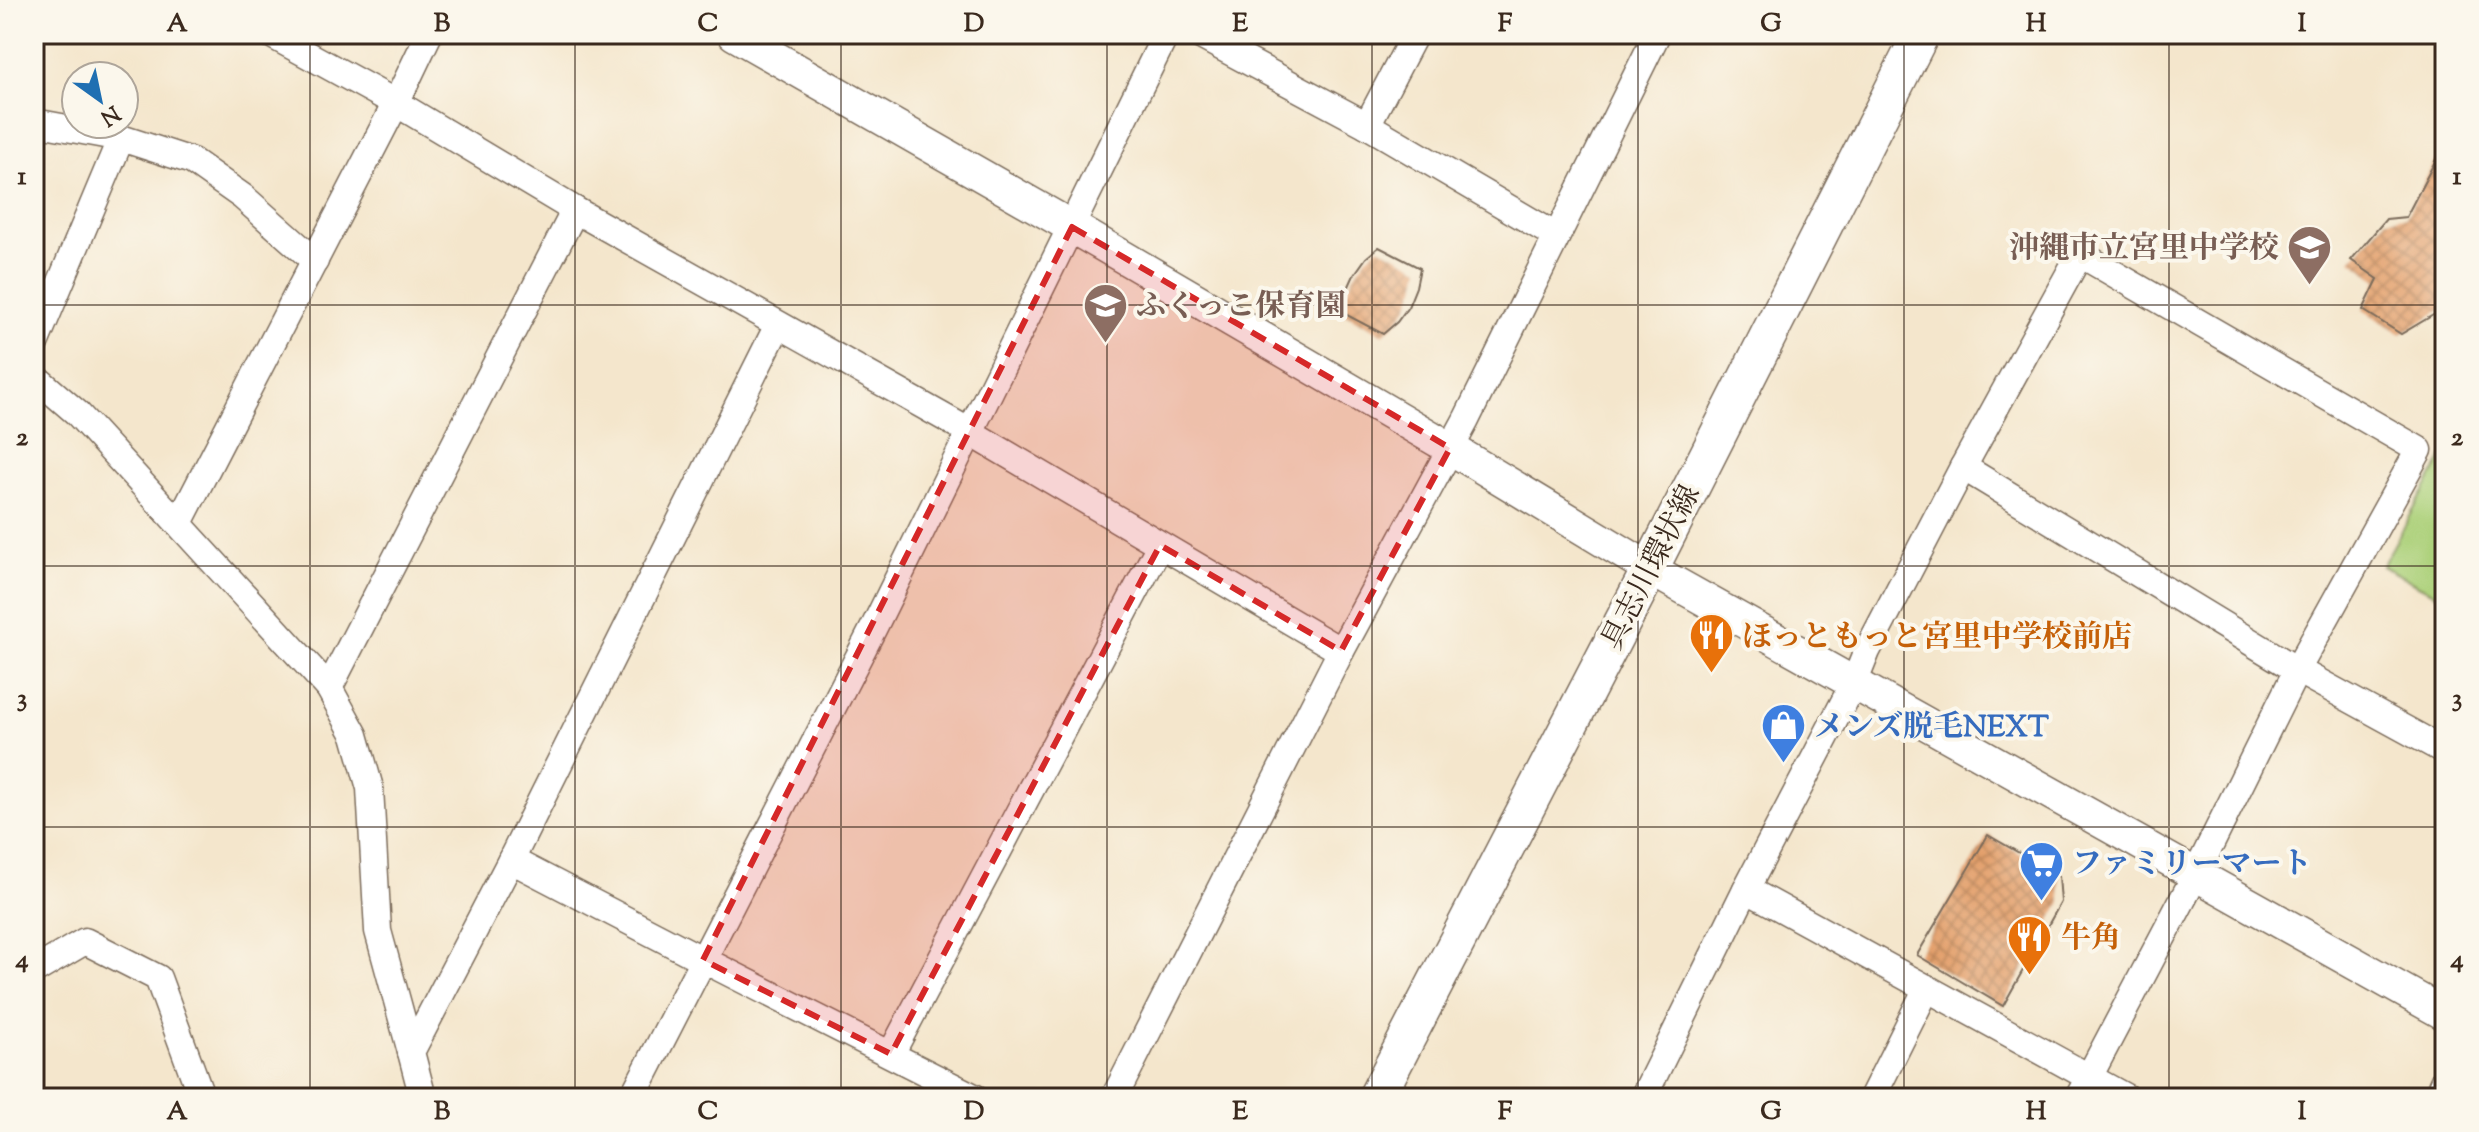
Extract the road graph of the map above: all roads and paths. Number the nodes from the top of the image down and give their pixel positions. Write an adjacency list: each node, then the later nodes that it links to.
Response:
1 (270, 34): 9 (street)
2 (429, 34): 9 (street)
3 (734, 34): 16 (street)
4 (1166, 34): 16 (street)
5 (1197, 34): 11 (street)
6 (1415, 34): 11 (street)
7 (1657, 34): 17 (street)
8 (1921, 34): 27 (main road, 具志川環状線)
9 (396, 103): 15 (street); 18 (street)
10 (34, 122): 12 (street)
11 (1367, 125): 17 (street)
12 (60, 127)
13 (120, 140): 20 (street)
14 (127, 140): 18 (street)
15 (575, 210): 19 (street); 31 (street)
16 (1072, 227): 22 (street); 23 (street)
17 (1556, 236): 23 (street)
18 (315, 261): 25 (street)
19 (778, 325): 22 (street); 33 (street)
20 (34, 346)
21 (34, 376): 25 (street)
22 (971, 433): 26 (street); 36 (street)
23 (1450, 448): 27 (street); 28 (street)
24 (1963, 467): 29 (street); 29 (street); 30 (street)
25 (179, 523): 31 (street)
26 (1160, 545): 28 (street); 41 (street)
27 (1650, 569): 30 (street); 49 (main road, 具志川環状線)
28 (1341, 651): 48 (street)
29 (2297, 670): 32 (street); 34 (street)
30 (1855, 681): 34 (street); 35 (street)
31 (329, 688): 40 (street)
32 (2445, 751)
33 (511, 860): 36 (street); 40 (street)
34 (2196, 874): 39 (street); 43 (street)
35 (1746, 889): 38 (street); 50 (street)
36 (703, 960): 41 (street); 46 (street)
37 (34, 971): 44 (street)
38 (1927, 988): 43 (street); 51 (street)
39 (2445, 1014)
40 (411, 1052): 45 (street)
41 (891, 1054): 47 (street)
42 (2445, 1078): 53 (street)
43 (2084, 1087): 52 (street)
44 (202, 1098)
45 (423, 1098)
46 (632, 1098)
47 (976, 1098)
48 (1114, 1098)
49 (1376, 1098)
50 (1643, 1098)
51 (1872, 1098)
52 (2127, 1098)
53 (2436, 1098)

